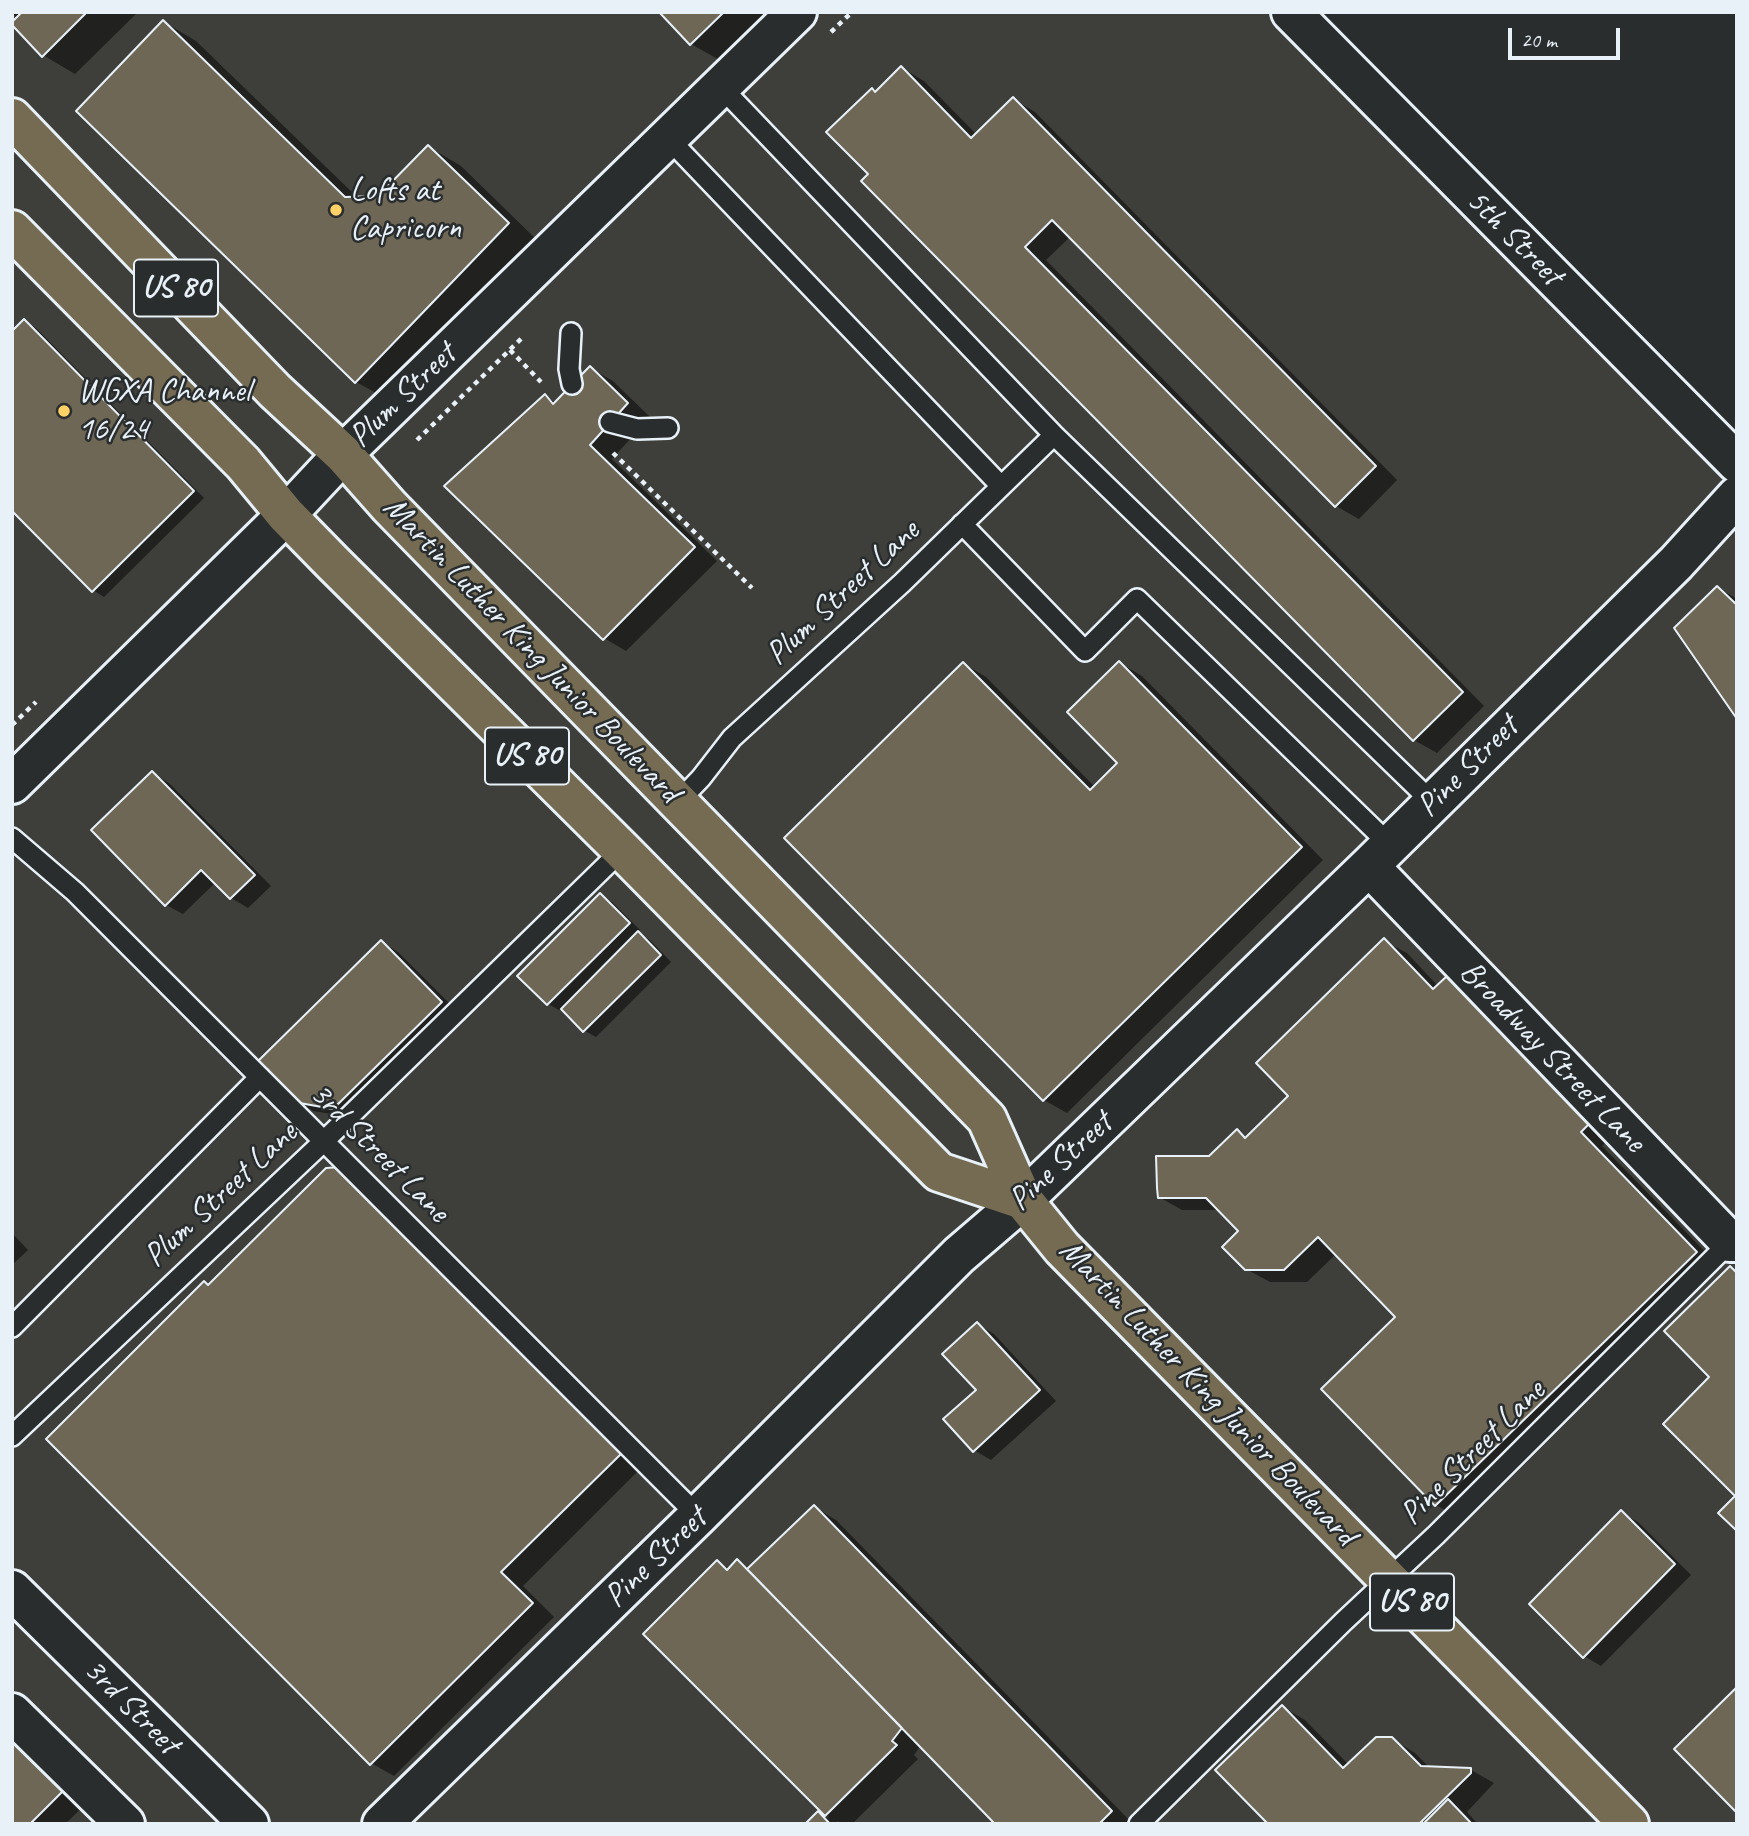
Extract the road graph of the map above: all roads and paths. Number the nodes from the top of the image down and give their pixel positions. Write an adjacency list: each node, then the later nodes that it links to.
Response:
1 (797, 12): 3 (street, Plum Street)
2 (1291, 12): 16 (street, 5th Street)
3 (721, 87): 5 (street, Plum Street); 13 (lane)
4 (12, 118): 15 (main road, Martin Luther King Junior Boulevard / US 80)
5 (667, 137): 15 (street, Plum Street); 17 (lane)
6 (12, 230): 19 (main road, US 80)
7 (571, 333): 9 (lane)
8 (510, 350): 10 (path)
9 (572, 384)
10 (548, 390)
11 (610, 422): 12 (lane)
12 (668, 428)
13 (1055, 435): 17 (lane, Plum Street Lane); 26 (lane)
14 (607, 447): 21 (path)
15 (343, 454): 19 (street, Plum Street); 25 (main road, Martin Luther King Junior Boulevard / US 80)
16 (1737, 463)
17 (1001, 486): 20 (lane, Plum Street Lane)
18 (1737, 496): 26 (street, Pine Street)
19 (286, 515): 24 (street, Plum Street); 28 (main road, US 80)
20 (962, 524): 25 (lane, Plum Street Lane); 29 (lane)
21 (752, 588)
22 (36, 702): 23 (path)
23 (12, 725)
24 (12, 785)
25 (679, 801): 32 (main road, Martin Luther King Junior Boulevard / US 80)
26 (1432, 803): 29 (street, Pine Street)
27 (12, 838): 30 (lane, 3rd Street Lane)
28 (622, 850): 31 (lane, Plum Street Lane); 32 (main road, US 80)
29 (1379, 856): 32 (street, Pine Street); 33 (street, Broadway Street Lane)
30 (260, 1077): 31 (lane, 3rd Street Lane); 34 (lane)
31 (322, 1143): 35 (lane, Plum Street Lane); 36 (lane, 3rd Street Lane)
32 (1023, 1199): 36 (street, Pine Street); 37 (main road, Martin Luther King Junior Boulevard / US 80)
33 (1733, 1242): 37 (lane, Pine Street Lane)
34 (12, 1327)
35 (12, 1436)
36 (698, 1517): 42 (street, Pine Street)
37 (1390, 1579): 43 (lane, Pine Street Lane); 44 (main road, Martin Luther King Junior Boulevard / US 80)
38 (12, 1590): 41 (street, 3rd Street)
39 (12, 1713): 40 (street)
40 (125, 1824)
41 (249, 1824)
42 (383, 1824)
43 (1139, 1824)
44 (1629, 1824)

